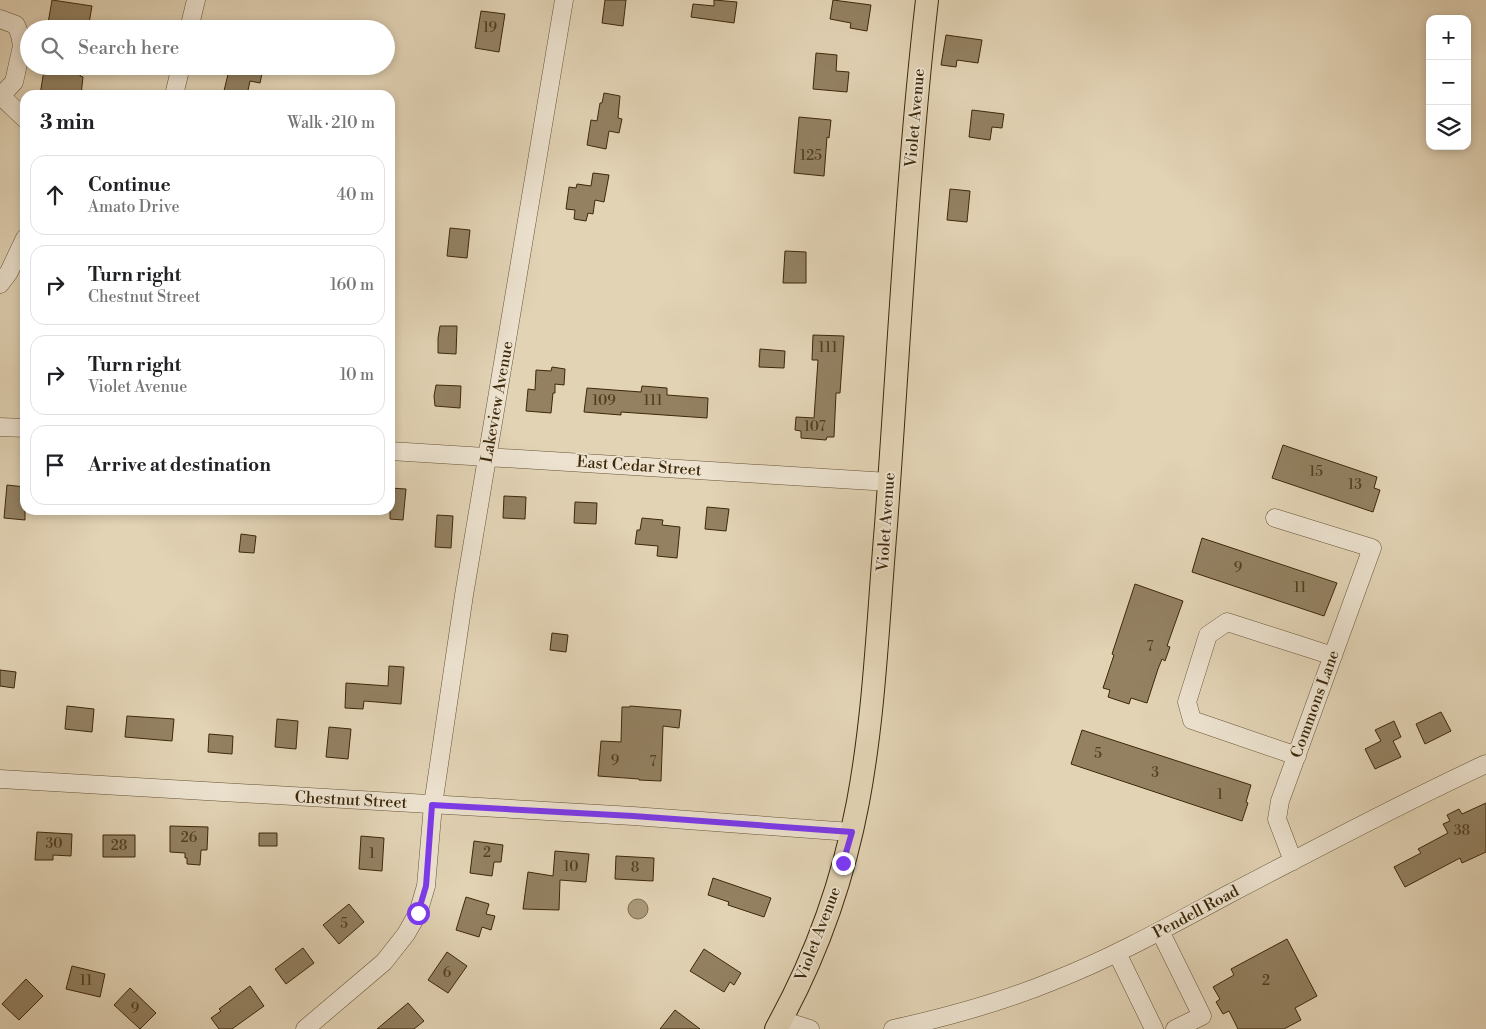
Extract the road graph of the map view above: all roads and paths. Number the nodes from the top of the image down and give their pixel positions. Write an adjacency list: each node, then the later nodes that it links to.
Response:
1 (196, 0): 5 (street)
2 (564, 0): 17 (street, Lakeview Avenue)
3 (927, 0): 18 (main road, Violet Avenue)
4 (0, 19): 6 (street)
5 (191, 20)
6 (20, 34)
7 (20, 55): 10 (street)
8 (178, 75): 9 (street)
9 (175, 90)
10 (0, 95): 11 (street)
11 (20, 114)
12 (20, 249): 13 (street)
13 (0, 284)
14 (0, 427): 15 (street)
15 (20, 428)
16 (395, 451): 17 (street, East Cedar Street)
17 (488, 457): 18 (street, East Cedar Street); 24 (street, Lakeview Avenue)
18 (889, 482): 25 (main road, Violet Avenue)
19 (1275, 518): 20 (street, Commons Lane)
20 (1333, 656): 21 (street, Commons Lane); 21 (street)
21 (1296, 756): 26 (street, Commons Lane)
22 (1486, 764): 26 (street, Pendell Road)
23 (0, 779): 24 (street, Chestnut Street)
24 (432, 805): 25 (street, Chestnut Street); 31 (street, Lakeview Avenue)
25 (852, 832): 30 (main road, Violet Avenue)
26 (1293, 861): 27 (street, Pendell Road)
27 (1160, 931): 28 (street, Pendell Road); 35 (street)
28 (1117, 952): 29 (street, Pendell Road); 34 (street)
29 (958, 1021): 33 (street, Pendell Road)
30 (779, 1025): 32 (street)
31 (305, 1029)
32 (810, 1029)
33 (893, 1029)
34 (1154, 1029)
35 (1175, 1029)

